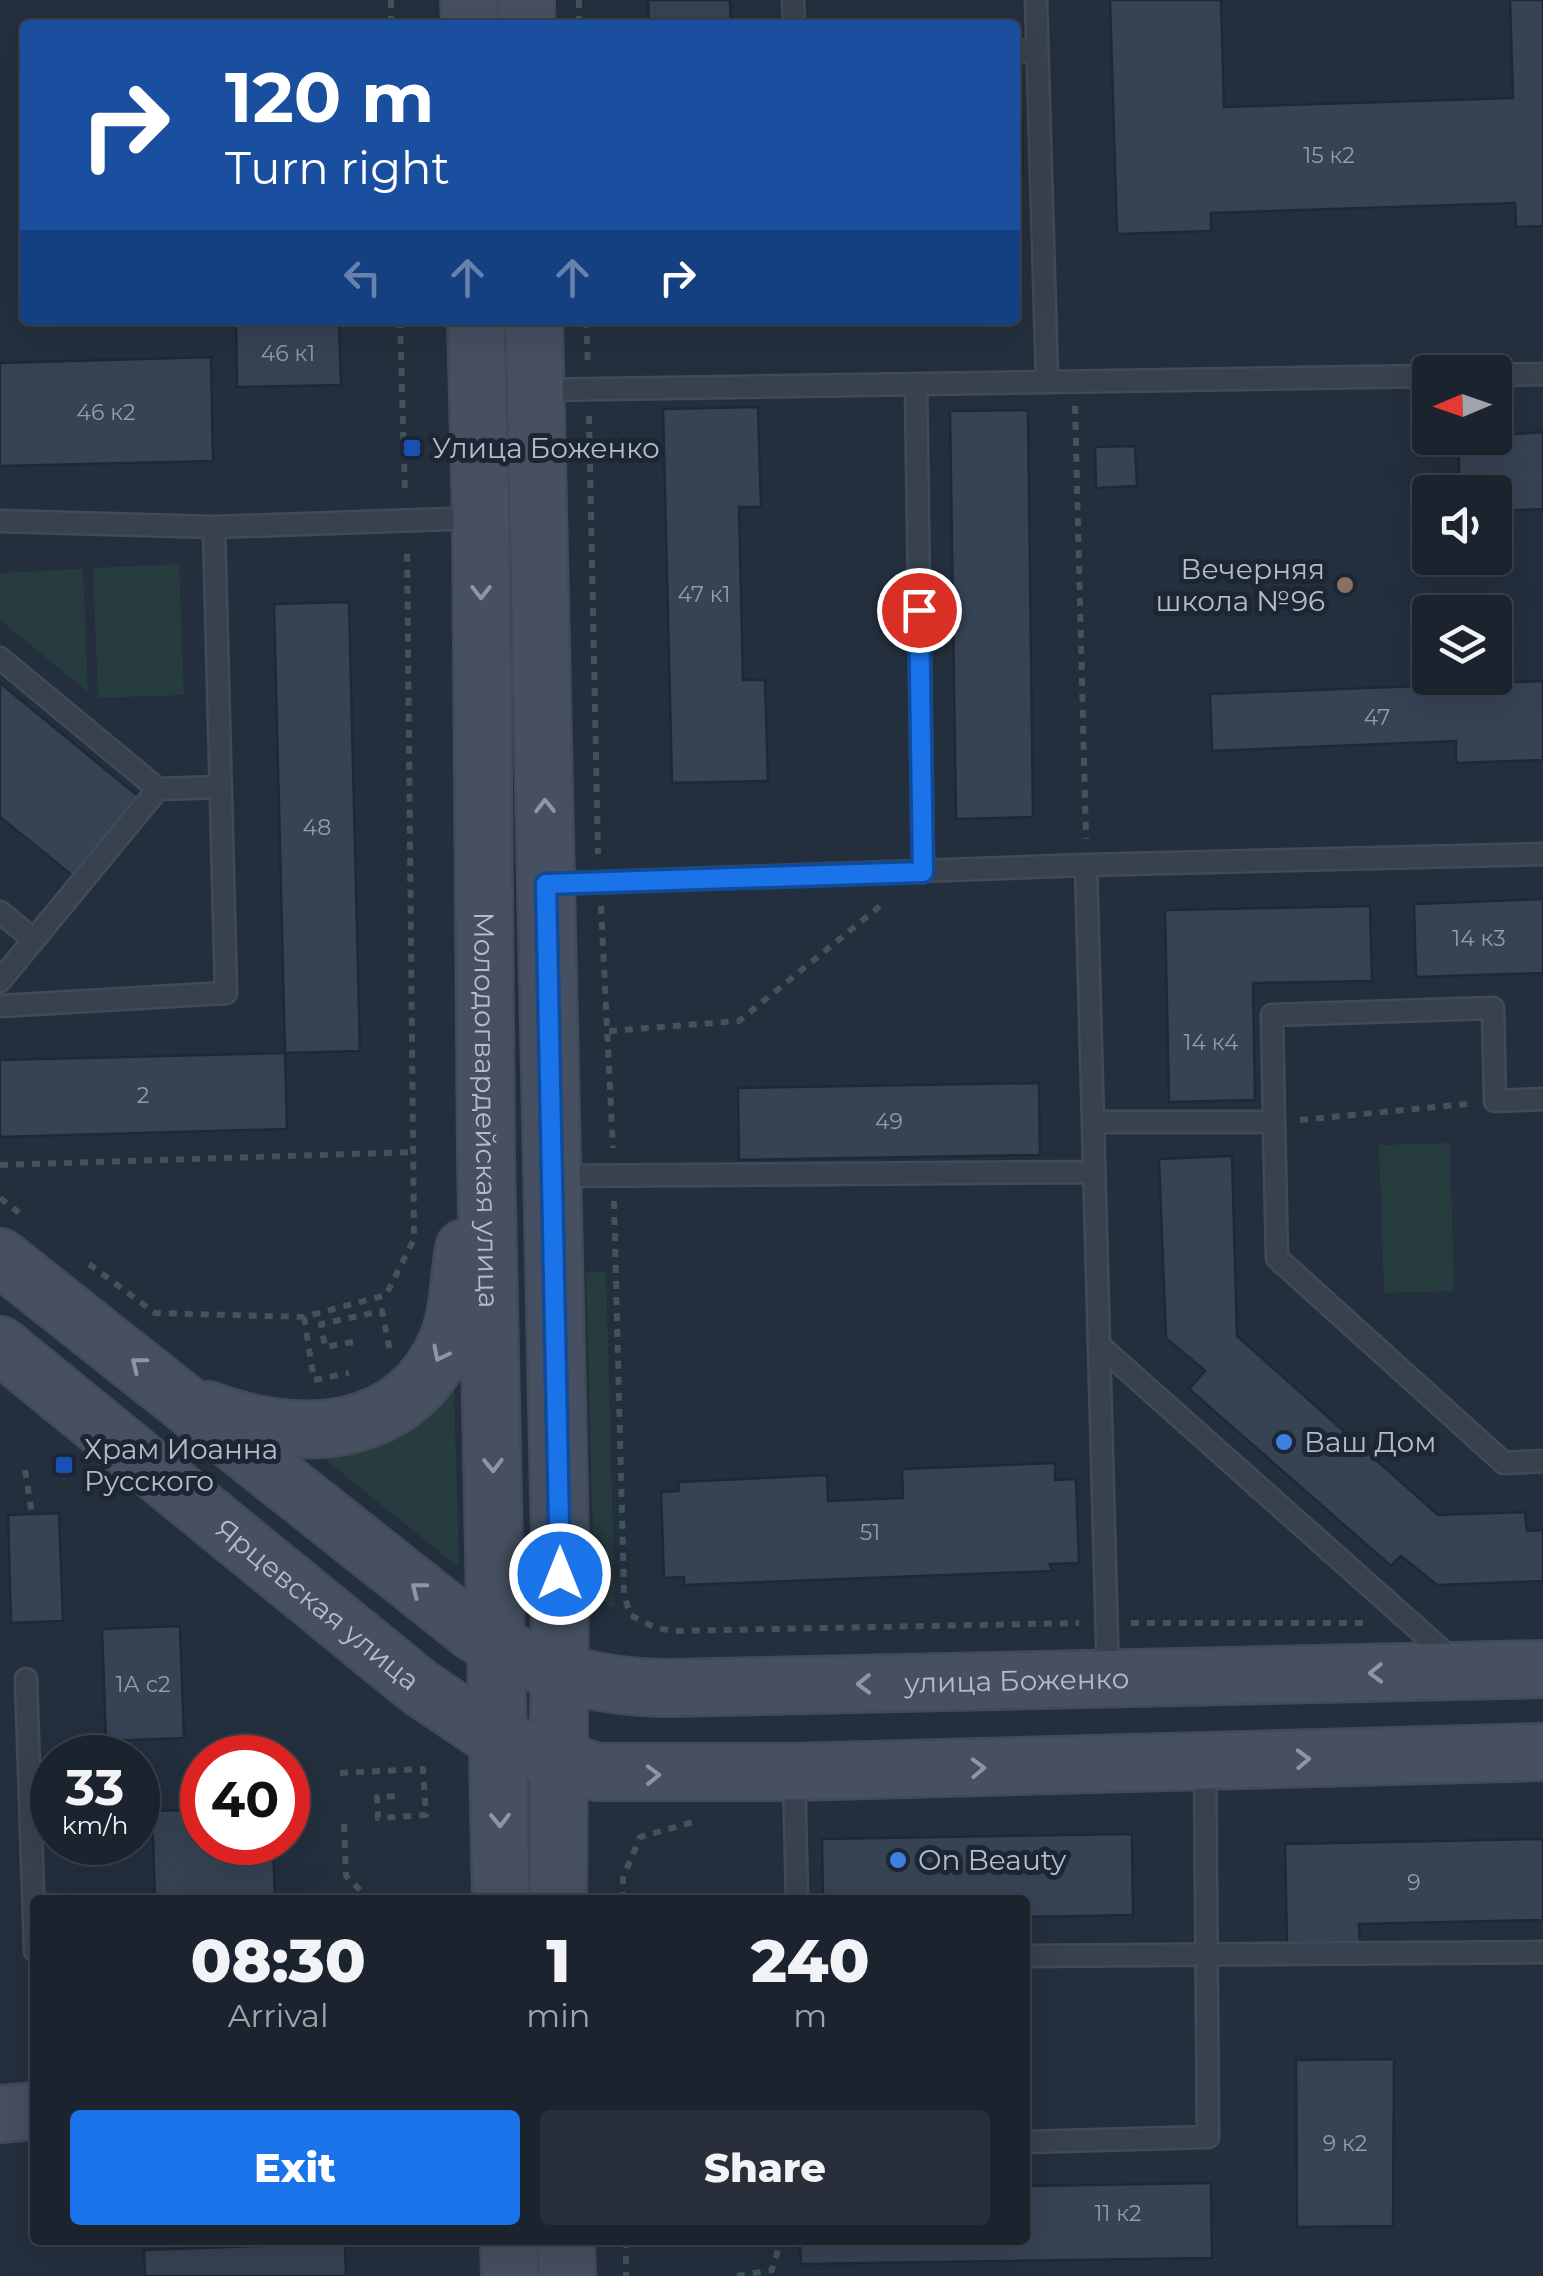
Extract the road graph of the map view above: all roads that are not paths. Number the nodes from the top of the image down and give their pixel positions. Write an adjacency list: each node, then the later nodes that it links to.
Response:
1 (1036, 0): 2 (lane)
2 (1037, 50): 3 (lane); 9 (lane)
3 (1020, 51)
4 (476, 325): 12 (main road, Молодогвардейская улица)
5 (536, 325): 11 (main road)
6 (1543, 374): 7 (lane)
7 (1512, 375)
8 (1412, 376): 9 (lane)
9 (1047, 382): 10 (lane)
10 (916, 385): 11 (lane); 20 (lane)
11 (562, 390): 21 (main road, one-way to 11)
12 (481, 518): 14 (lane); 29 (main road, Молодогвардейская улица, one-way to 29)
13 (0, 521): 14 (lane)
14 (214, 528): 16 (lane)
15 (0, 658): 17 (lane)
16 (222, 786): 17 (lane); 25 (lane)
17 (158, 790): 23 (lane)
18 (1543, 854): 19 (lane)
19 (1086, 865): 20 (lane); 27 (lane)
20 (923, 872): 21 (lane)
21 (573, 882): 31 (main road)
22 (0, 912): 23 (lane)
23 (34, 939): 24 (lane)
24 (0, 980)
25 (0, 1006)
26 (1543, 1099): 28 (lane)
27 (1093, 1122): 28 (lane); 30 (lane)
28 (1274, 1122): 36 (lane)
29 (486, 1158): 35 (main road, one-way to 35); 37 (main road, Молодогвардейская улица, one-way to 37)
30 (1094, 1172): 31 (lane); 34 (lane)
31 (552, 1176): 40 (main road)
32 (0, 1257): 35 (main road, one-way to 32)
33 (0, 1346): 43 (main road, Ярцевская улица)
34 (1100, 1346): 39 (lane); 41 (lane)
35 (184, 1401): 37 (main road, one-way to 35)
36 (1543, 1462)
37 (498, 1646): 40 (main road, улица Боженко); 43 (main road, Молодогвардейская улица)
38 (1543, 1670): 39 (main road, улица Боженко)
39 (1465, 1671): 41 (main road, улица Боженко, one-way to 41)
40 (560, 1673): 41 (main road, улица Боженко, one-way to 40); 45 (main road)
41 (1108, 1677)
42 (26, 1679): 48 (lane)
43 (499, 1740): 45 (main road); 49 (main road, Молодогвардейская улица, one-way to 49)
44 (1543, 1752): 46 (main road, one-way to 44)
45 (558, 1761): 47 (main road, one-way to 47); 50 (main road)
46 (1205, 1762): 47 (main road, one-way to 46); 53 (lane)
47 (794, 1772): 51 (lane)
48 (33, 1895)
49 (501, 1895)
50 (558, 1895)
51 (797, 1895)
52 (1543, 1952): 53 (lane)
53 (1207, 1953): 54 (lane); 57 (lane)
54 (1030, 1956)
55 (30, 2111): 56 (main road)
56 (0, 2114)
57 (1030, 2142)
58 (509, 2245): 60 (main road)
59 (566, 2245): 61 (main road)
60 (510, 2276)
61 (567, 2276)

